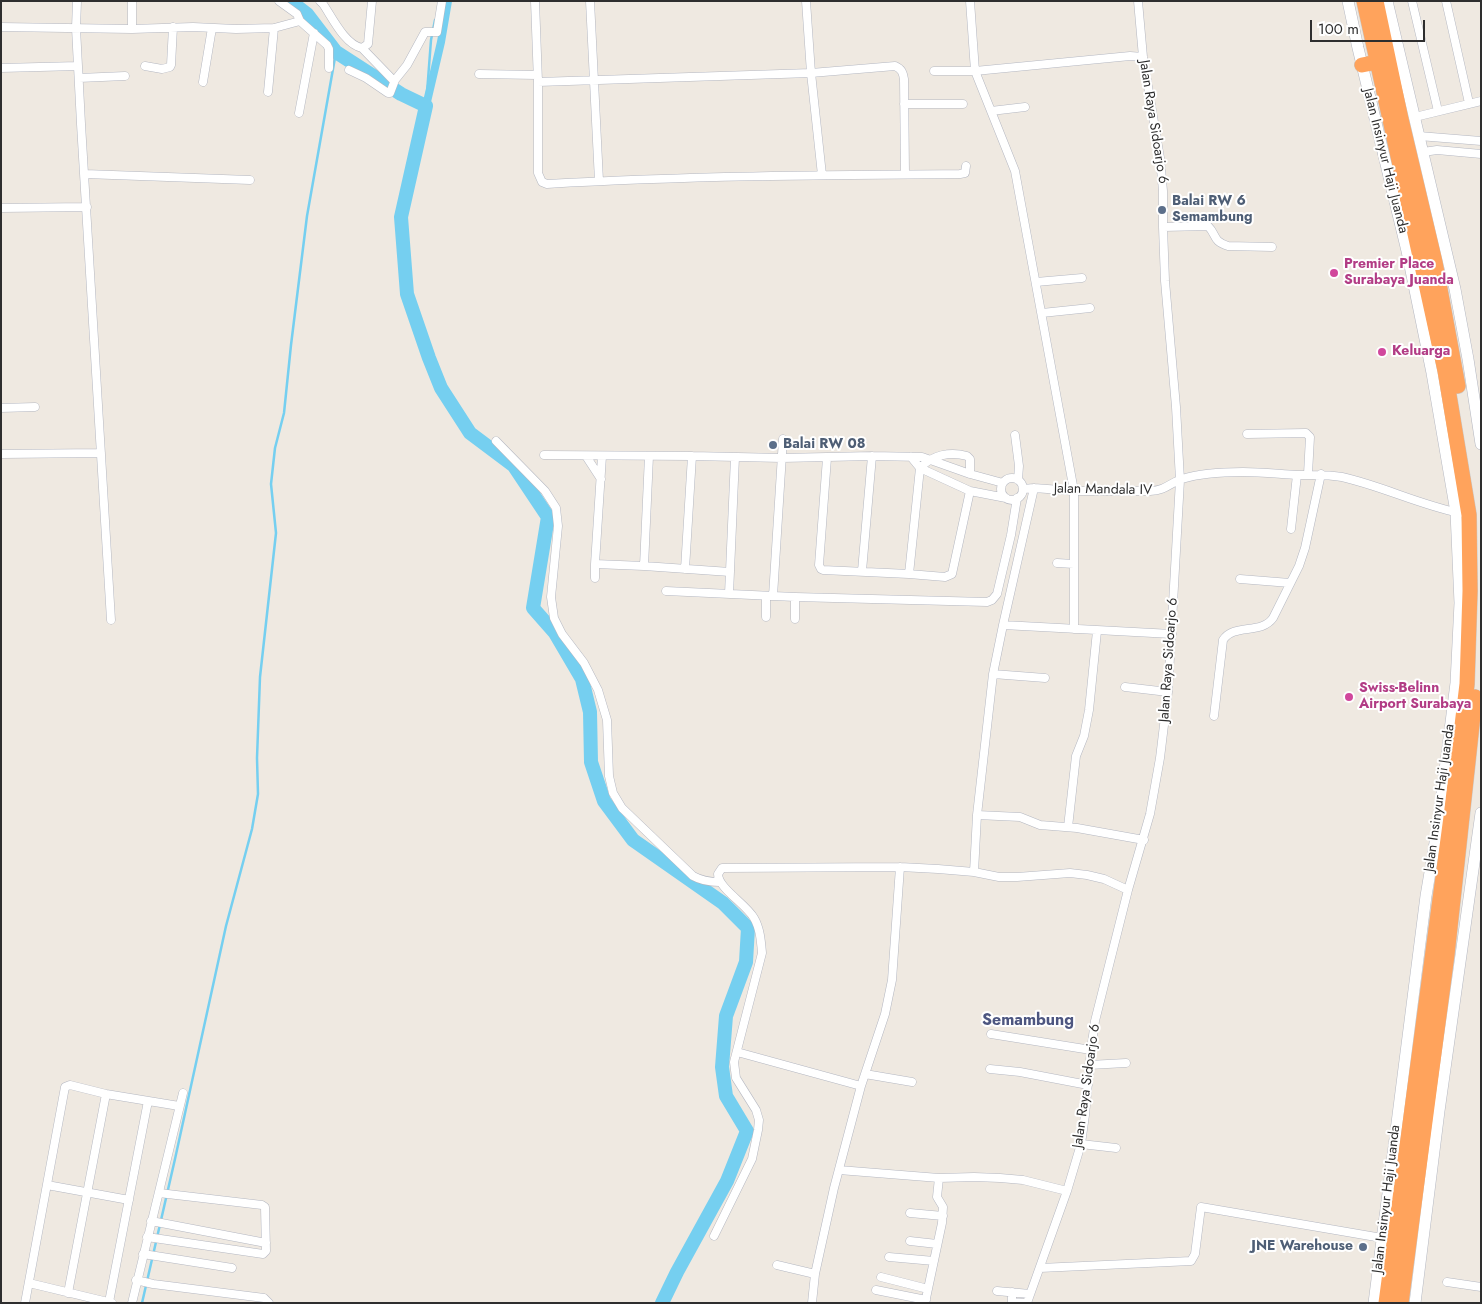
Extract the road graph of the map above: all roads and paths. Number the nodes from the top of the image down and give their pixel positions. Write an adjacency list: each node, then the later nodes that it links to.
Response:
1 (77, 1): 19 (street)
2 (132, 1): 20 (street)
3 (279, 1): 16 (street)
4 (372, 1): 24 (street)
5 (442, 1): 42 (street)
6 (535, 1): 39 (street)
7 (590, 1): 40 (street)
8 (806, 1): 35 (street)
9 (970, 1): 34 (street)
10 (1138, 1): 25 (street, Jalan Raya Sidoarjo 6)
11 (1348, 1): 27 (street, Jalan Insinyur Haji Juanda)
12 (1412, 1): 50 (street)
13 (1446, 1): 47 (street)
14 (322, 2): 24 (street)
15 (1378, 2): 26 (highway, Jalan Insinyur Haji Juanda); 52 (highway, Jalan Insinyur Haji Juanda)
16 (300, 21): 22 (street); 23 (street)
17 (1, 27): 19 (street)
18 (173, 27): 20 (street); 21 (street); 29 (street)
19 (76, 28): 20 (street); 28 (street)
20 (132, 28)
21 (212, 28): 22 (street); 41 (street)
22 (274, 28): 43 (street)
23 (314, 33): 31 (street); 51 (street)
24 (362, 48): 42 (street)
25 (1142, 56): 34 (street); 66 (street, Jalan Raya Sidoarjo 6)
26 (1377, 62): 27 (highway); 52 (highway, Jalan Insinyur Haji Juanda)
27 (1362, 65): 73 (street, Jalan Insinyur Haji Juanda)
28 (78, 66): 30 (street); 38 (street)
29 (145, 66)
30 (1, 68)
31 (329, 68)
32 (349, 70): 42 (street)
33 (934, 70): 34 (street)
34 (975, 71): 49 (street)
35 (810, 73): 40 (street); 45 (street); 60 (street)
36 (479, 74): 39 (street)
37 (125, 76): 38 (street)
38 (79, 78): 58 (street)
39 (538, 78): 40 (street); 62 (street)
40 (595, 80): 62 (street)
41 (203, 82)
42 (393, 86)
43 (268, 92)
44 (1481, 101): 47 (street)
45 (904, 104): 46 (street); 59 (street)
46 (963, 104)
47 (1469, 104): 50 (street)
48 (1025, 107): 49 (street)
49 (991, 111): 69 (street)
50 (1438, 111): 52 (street)
51 (299, 113)
52 (1402, 119): 53 (street, Jalan Insinyur Haji Juanda); 63 (highway, Jalan Insinyur Haji Juanda); 73 (highway, Jalan Insinyur Haji Juanda)
53 (1419, 136): 54 (street); 55 (street, Jalan Insinyur Haji Juanda)
54 (1481, 141)
55 (1423, 152): 56 (street); 63 (street, Jalan Insinyur Haji Juanda)
56 (1481, 154)
57 (966, 166): 59 (street)
58 (84, 174): 61 (street); 64 (street)
59 (905, 174): 60 (street)
60 (822, 175): 62 (street)
61 (250, 180)
62 (599, 181)
63 (1425, 191): 72 (highway, Jalan Insinyur Haji Juanda)
64 (87, 207): 65 (street); 81 (street)
65 (1, 208)
66 (1163, 227): 67 (street); 102 (street, Jalan Raya Sidoarjo 6)
67 (1272, 247)
68 (1082, 278): 69 (street)
69 (1036, 282): 71 (street)
70 (1090, 308): 71 (street)
71 (1042, 313): 107 (street)
72 (1464, 377): 80 (street, Jalan Insinyur Haji Juanda); 99 (highway, Jalan Insinyur Haji Juanda)
73 (1444, 402): 99 (highway, Jalan Insinyur Haji Juanda); 110 (street, Jalan Insinyur Haji Juanda)
74 (35, 407): 75 (street)
75 (1, 408)
76 (1247, 434): 97 (street)
77 (1016, 435): 101 (street)
78 (783, 439): 91 (street)
79 (496, 441): 149 (street)
80 (1481, 444)
81 (101, 453): 82 (street); 130 (street)
82 (1, 454)
83 (544, 455): 84 (street)
84 (586, 456): 85 (street); 100 (street)
85 (602, 456): 86 (street); 100 (street)
86 (649, 456): 87 (street); 115 (street)
87 (692, 456): 89 (street); 116 (street)
88 (872, 456): 90 (street); 92 (street); 117 (street)
89 (735, 457): 91 (street); 118 (street)
90 (911, 457): 93 (street); 94 (street)
91 (782, 458): 92 (street); 125 (street)
92 (827, 458): 117 (street)
93 (928, 460): 94 (street); 95 (street); 95 (street)
94 (920, 468): 106 (street); 119 (street)
95 (970, 474): 103 (street)
96 (1297, 474): 97 (street, Jalan Mandala IV); 102 (street, Jalan Mandala IV); 111 (street)
97 (1308, 474): 98 (street, Jalan Mandala IV)
98 (1321, 474): 110 (street, Jalan Mandala IV); 122 (street)
99 (1468, 477): 110 (highway, Jalan Insinyur Haji Juanda); 127 (highway, Jalan Insinyur Haji Juanda)
100 (600, 479): 113 (street)
101 (1018, 480): 103 (street); 104 (street)
102 (1180, 480): 107 (street, Jalan Mandala IV); 134 (street, Jalan Raya Sidoarjo 6)
103 (1003, 483): 108 (street)
104 (1023, 488): 105 (street, Jalan Mandala IV); 109 (street)
105 (1034, 488): 107 (street, Jalan Mandala IV); 131 (street)
106 (970, 491): 108 (street); 119 (street)
107 (1074, 491): 114 (street)
108 (1006, 498): 109 (street)
109 (1017, 498): 126 (street)
110 (1463, 513): 137 (highway, Jalan Insinyur Haji Juanda)
111 (1291, 529)
112 (1057, 563): 114 (street)
113 (595, 564): 115 (street); 120 (street)
114 (1074, 564): 132 (street)
115 (644, 566): 116 (street)
116 (685, 569): 118 (street)
117 (862, 571): 119 (street)
118 (730, 572): 124 (street)
119 (909, 574)
120 (595, 578)
121 (1240, 579): 122 (street)
122 (1290, 583): 140 (street)
123 (666, 591): 124 (street)
124 (729, 594): 125 (street)
125 (769, 596): 126 (street); 128 (street)
126 (795, 597): 129 (street)
127 (1480, 611): 141 (highway, Jalan Insinyur Haji Juanda)
128 (766, 617)
129 (795, 618)
130 (111, 620)
131 (1003, 625): 132 (street); 135 (street)
132 (1074, 629): 133 (street)
133 (1098, 631): 134 (street); 145 (street)
134 (1172, 634): 139 (street, Jalan Raya Sidoarjo 6)
135 (993, 674): 136 (street); 144 (street)
136 (1045, 678)
137 (1461, 684): 181 (street, Jalan Insinyur Haji Juanda); 211 (highway, Jalan Insinyur Haji Juanda)
138 (1125, 687): 139 (street)
139 (1168, 692): 146 (street, Jalan Raya Sidoarjo 6)
140 (1214, 716)
141 (1476, 736): 142 (highway, Jalan Insinyur Haji Juanda)
142 (1474, 779): 151 (highway, Jalan Insinyur Haji Juanda)
143 (1481, 814): 151 (street, Jalan Insinyur Haji Juanda)
144 (977, 815): 145 (street); 148 (street)
145 (1068, 827): 146 (street)
146 (1144, 840): 150 (street, Jalan Raya Sidoarjo 6)
147 (900, 872): 148 (street); 149 (street); 159 (street)
148 (974, 872): 150 (street)
149 (720, 882): 155 (street)
150 (1128, 890): 154 (street, Jalan Raya Sidoarjo 6)
151 (1458, 924): 152 (highway, Jalan Insinyur Haji Juanda)
152 (1444, 1029): 212 (highway, Jalan Insinyur Haji Juanda); 213 (street, Jalan Insinyur Haji Juanda)
153 (991, 1034): 154 (street)
154 (1090, 1050): 157 (street, Jalan Raya Sidoarjo 6)
155 (736, 1052): 162 (street); 179 (street)
156 (1126, 1063): 157 (street)
157 (1089, 1065): 161 (street, Jalan Raya Sidoarjo 6)
158 (990, 1069): 161 (street)
159 (865, 1074): 160 (street); 162 (street)
160 (912, 1082)
161 (1088, 1085): 167 (street, Jalan Raya Sidoarjo 6)
162 (861, 1086): 169 (street)
163 (183, 1093): 166 (street)
164 (106, 1094): 165 (street); 171 (street); 173 (street)
165 (148, 1101): 166 (street); 175 (street)
166 (179, 1106): 174 (street)
167 (1081, 1144): 168 (street); 172 (street, Jalan Raya Sidoarjo 6)
168 (1116, 1148)
169 (839, 1170): 170 (street); 191 (street)
170 (939, 1178): 172 (street); 177 (street)
171 (47, 1185): 173 (street); 195 (street)
172 (1067, 1191): 190 (street, Jalan Raya Sidoarjo 6)
173 (88, 1193): 175 (street); 201 (street)
174 (161, 1193): 178 (street); 183 (street)
175 (129, 1200): 204 (street)
176 (910, 1213): 177 (street)
177 (943, 1216): 184 (street)
178 (153, 1222): 180 (street); 183 (street)
179 (714, 1236)
180 (151, 1237): 183 (street); 185 (street)
181 (1382, 1238): 190 (street); 210 (street, Jalan Insinyur Haji Juanda)
182 (910, 1241): 184 (street)
183 (266, 1243)
184 (937, 1244): 187 (street)
185 (149, 1255): 189 (street); 193 (street)
186 (889, 1257): 187 (street)
187 (934, 1261): 197 (street)
188 (777, 1266): 191 (street)
189 (232, 1268)
190 (1040, 1268): 202 (street, Jalan Raya Sidoarjo 6)
191 (815, 1274): 208 (street)
192 (881, 1277): 197 (street)
193 (137, 1280): 206 (street); 207 (street)
194 (1447, 1282): 196 (street)
195 (29, 1283): 201 (street); 205 (street)
196 (1481, 1287)
197 (928, 1289): 203 (street)
198 (876, 1290): 203 (street)
199 (996, 1291): 200 (street)
200 (1012, 1292): 202 (street); 209 (street)
201 (68, 1293): 204 (street)
202 (1030, 1294): 209 (street, Jalan Raya Sidoarjo 6)
203 (926, 1301)
204 (110, 1302)
205 (25, 1303)
206 (132, 1303)
207 (269, 1303)
208 (812, 1303)
209 (1026, 1303)
210 (1374, 1303)
211 (1386, 1303)
212 (1401, 1303)
213 (1415, 1303)

